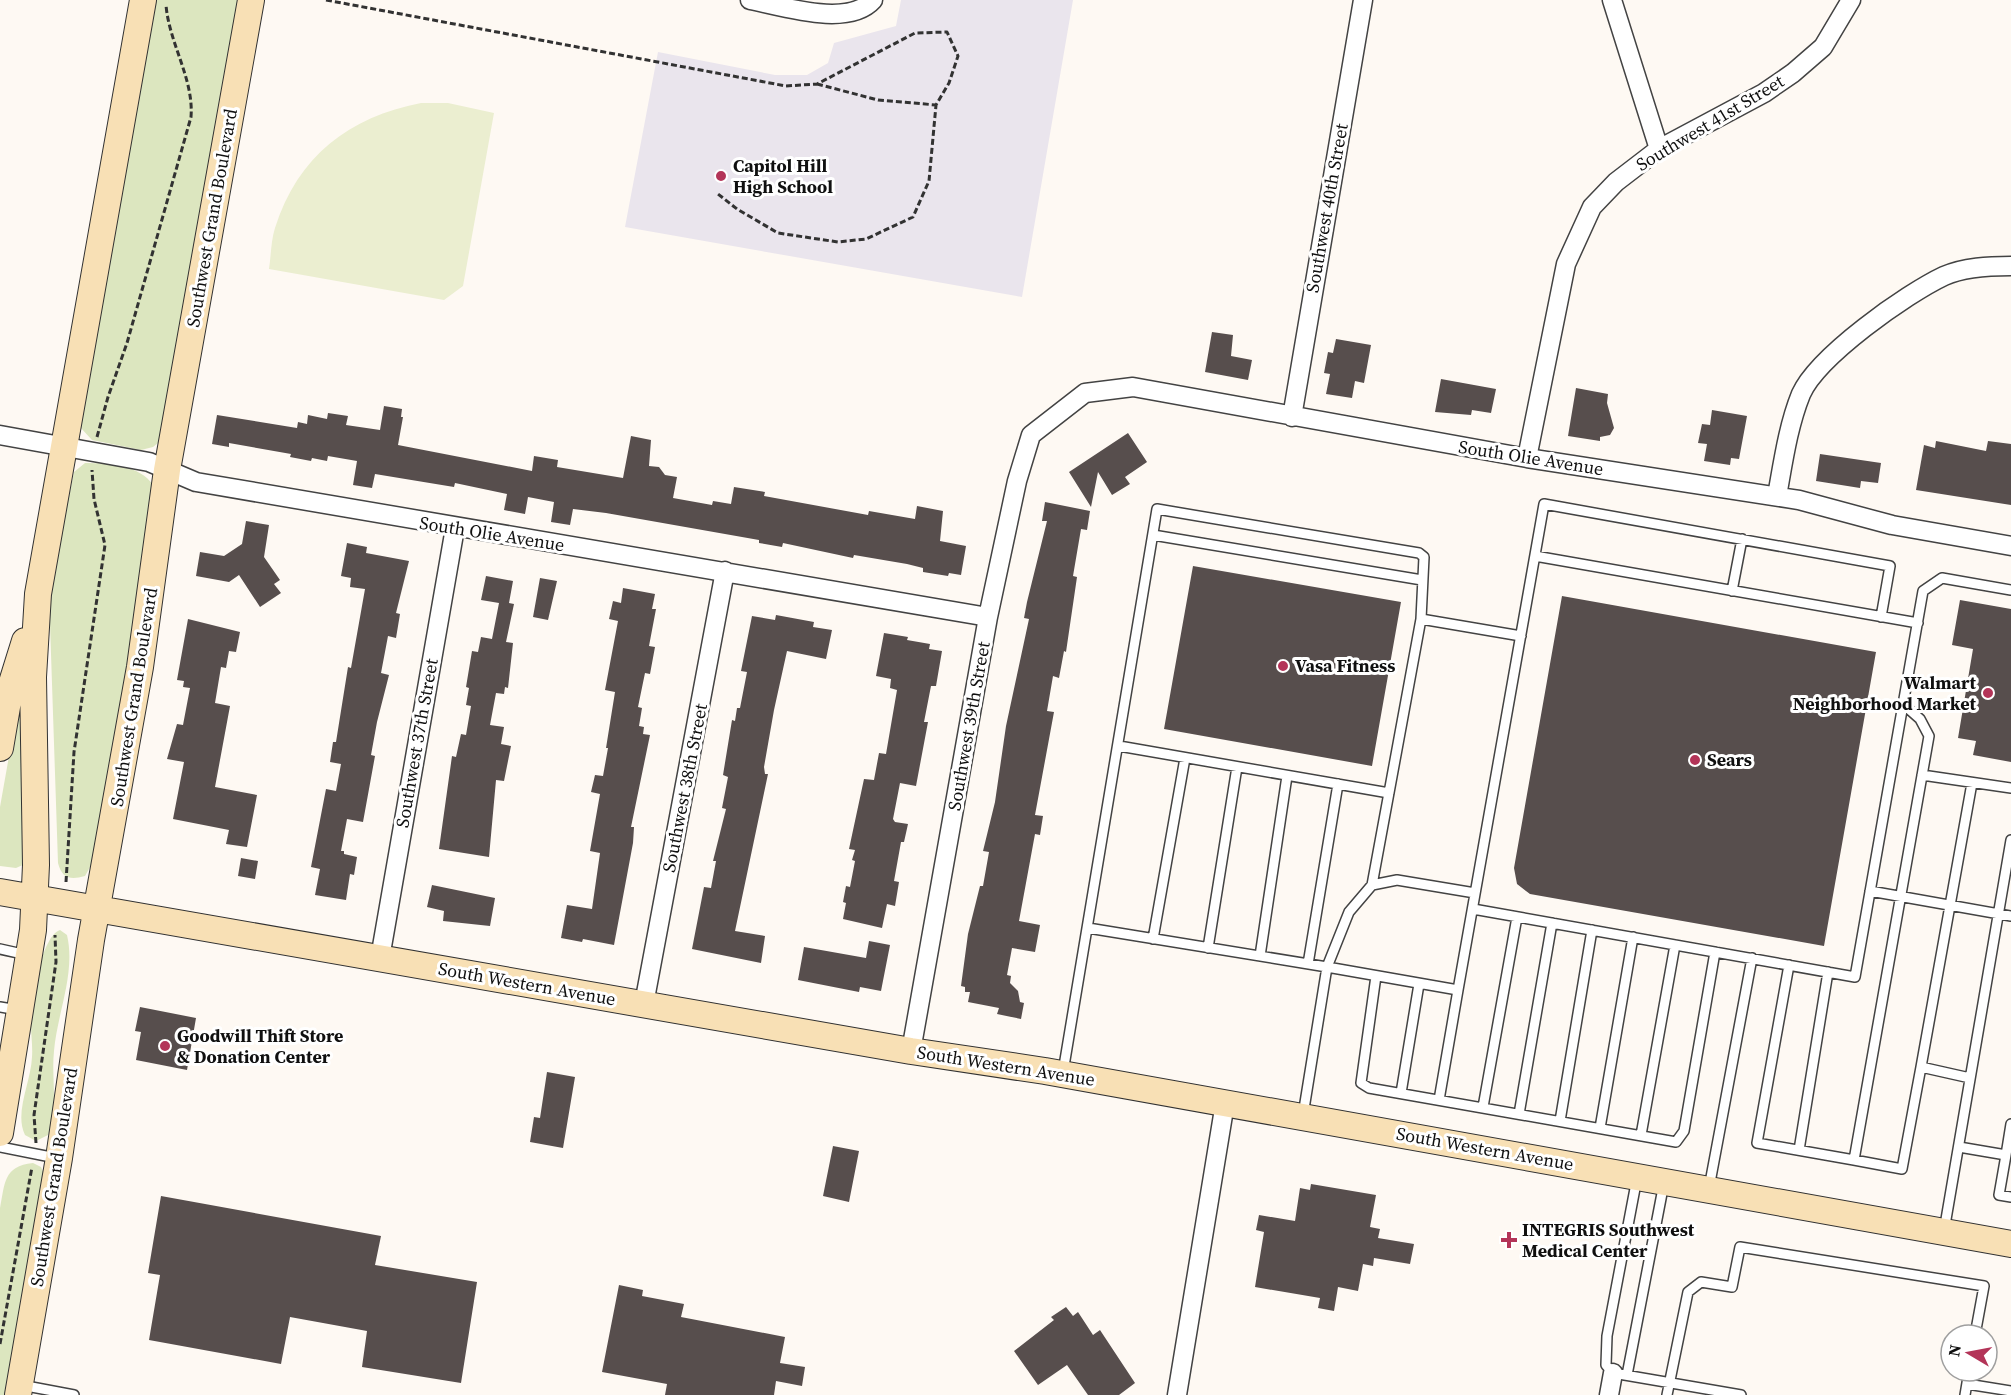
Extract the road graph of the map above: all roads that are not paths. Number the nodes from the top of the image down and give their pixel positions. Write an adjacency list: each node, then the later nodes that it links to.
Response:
1 (143, 0): 13 (street)
2 (251, 0): 15 (street, Southwest Grand Boulevard)
3 (750, 0): 4 (street)
4 (873, 0)
5 (1363, 0): 11 (street, Southwest 40th Street)
6 (1612, 0): 8 (street)
7 (1851, 0): 8 (street, Southwest 41st Street)
8 (1659, 149): 14 (street, Southwest 41st Street)
9 (2011, 266): 16 (street)
10 (1056, 414): 11 (street, South Olie Avenue); 27 (street, Southwest 39th Street)
11 (1292, 417): 14 (street, South Olie Avenue)
12 (0, 435): 13 (street, South Olie Avenue)
13 (64, 446): 15 (street, South Olie Avenue); 26 (street)
14 (1527, 458): 16 (street, South Olie Avenue)
15 (167, 470): 17 (street, South Olie Avenue); 52 (street, Southwest Grand Boulevard)
16 (1777, 496): 20 (street, South Olie Avenue)
17 (455, 528): 22 (street, South Olie Avenue); 68 (street, Southwest 37th Street)
18 (1153, 535): 23 (lane); 23 (lane); 33 (lane)
19 (1742, 539): 21 (lane); 25 (lane); 28 (lane)
20 (2011, 546)
21 (1535, 556): 25 (lane); 31 (lane)
22 (725, 572): 27 (street, South Olie Avenue); 77 (street, Southwest 38th Street)
23 (1422, 580): 29 (lane)
24 (2011, 590): 30 (lane)
25 (1732, 591): 28 (lane)
26 (38, 594): 34 (street); 49 (street)
27 (988, 617): 79 (street, Southwest 39th Street)
28 (1881, 617): 30 (lane)
29 (1421, 618): 31 (lane); 42 (lane)
30 (1918, 623): 32 (lane)
31 (1521, 636): 48 (lane)
32 (1904, 704): 37 (lane); 46 (lane)
33 (1119, 746): 35 (lane); 58 (lane)
34 (0, 748)
35 (1185, 758): 36 (lane); 61 (lane)
36 (1237, 767): 38 (lane); 63 (lane)
37 (1922, 775): 39 (lane); 50 (lane)
38 (1287, 776): 40 (lane); 67 (lane)
39 (1972, 783): 41 (lane); 51 (lane)
40 (1338, 784): 42 (lane); 70 (lane)
41 (2011, 788)
42 (1389, 793): 44 (lane)
43 (2011, 840): 45 (lane)
44 (1372, 885): 48 (lane); 72 (lane)
45 (2007, 890): 54 (lane)
46 (1870, 891): 50 (lane); 73 (lane)
47 (0, 892): 49 (street, South Western Avenue)
48 (1475, 894): 53 (lane)
49 (35, 897): 52 (street, South Western Avenue); 66 (street)
50 (1902, 897): 51 (lane); 99 (lane)
51 (1950, 904): 54 (lane); 80 (lane)
52 (98, 908): 68 (street, South Western Avenue); 98 (street, Southwest Grand Boulevard)
53 (1473, 909): 56 (lane); 76 (lane)
54 (1999, 914): 55 (lane); 82 (lane)
55 (2011, 916)
56 (1517, 917): 57 (lane); 86 (lane)
57 (1552, 923): 59 (lane); 87 (lane)
58 (1088, 928): 61 (lane); 81 (lane)
59 (1592, 930): 60 (lane); 89 (lane)
60 (1634, 938): 62 (lane); 91 (lane)
61 (1153, 939): 63 (lane)
62 (1675, 945): 65 (lane); 93 (lane)
63 (1208, 948): 67 (lane)
64 (0, 949): 66 (lane)
65 (1715, 952): 69 (lane); 93 (lane)
66 (30, 955): 78 (street)
67 (1260, 956): 70 (lane)
68 (380, 958): 77 (street, South Western Avenue)
69 (1752, 958): 71 (lane); 102 (lane)
70 (1308, 964): 72 (lane)
71 (1789, 965): 73 (lane); 96 (lane)
72 (1326, 967): 74 (lane); 88 (lane)
73 (1828, 972): 96 (lane)
74 (1376, 976): 75 (lane); 83 (lane)
75 (1419, 984): 76 (lane); 83 (lane)
76 (1458, 990): 84 (lane)
77 (644, 1004): 79 (street, South Western Avenue)
78 (10, 1009): 92 (street)
79 (911, 1051): 81 (street, South Western Avenue)
80 (1921, 1067): 82 (lane); 99 (lane)
81 (1062, 1074): 85 (street, South Western Avenue)
82 (1970, 1078): 95 (lane)
83 (1401, 1093): 84 (lane)
84 (1439, 1100): 86 (lane)
85 (1225, 1103): 88 (street, South Western Avenue); 114 (street)
86 (1483, 1107): 87 (lane)
87 (1520, 1114): 89 (lane)
88 (1302, 1118): 100 (street, South Western Avenue)
89 (1560, 1121): 91 (lane)
90 (2011, 1124): 97 (lane)
91 (1600, 1128): 93 (lane)
92 (0, 1133)
93 (1641, 1135)
94 (0, 1147): 98 (lane)
95 (1959, 1147): 97 (lane); 104 (lane)
96 (1800, 1150): 99 (lane)
97 (2006, 1155): 103 (lane)
98 (58, 1158): 110 (street, Southwest Grand Boulevard)
99 (1854, 1160)
100 (1638, 1176): 101 (street, South Western Avenue); 107 (lane)
101 (1664, 1181): 102 (street, South Western Avenue); 107 (lane)
102 (1709, 1188): 104 (street, South Western Avenue)
103 (2011, 1197)
104 (1944, 1231): 105 (street, South Western Avenue)
105 (2011, 1244)
106 (1978, 1323): 108 (lane)
107 (1620, 1374): 108 (lane); 115 (street)
108 (1670, 1382): 116 (lane); 117 (lane)
109 (1967, 1383): 111 (lane); 118 (lane)
110 (19, 1390): 112 (lane)
111 (2011, 1391)
112 (61, 1394): 113 (lane)
113 (74, 1395)
114 (1177, 1395)
115 (1609, 1395)
116 (1667, 1395)
117 (1741, 1395)
118 (1965, 1395)

